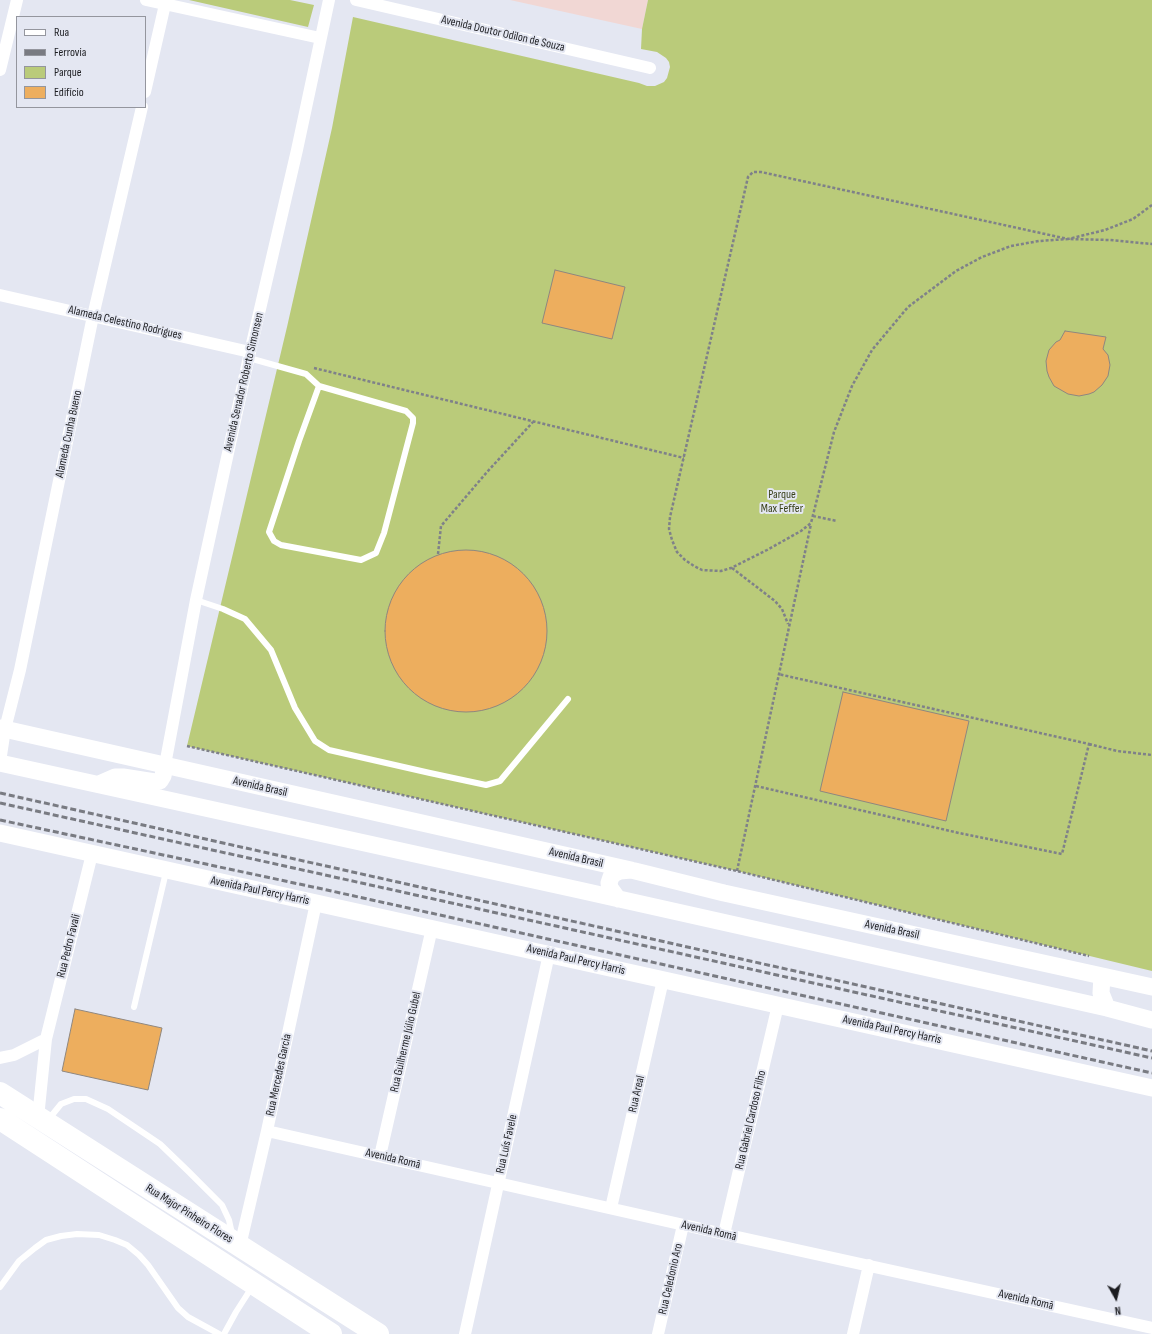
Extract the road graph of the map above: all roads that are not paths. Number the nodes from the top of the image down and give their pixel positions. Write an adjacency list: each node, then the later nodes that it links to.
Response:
1 (17, 0): 8 (street)
2 (146, 0): 5 (street)
3 (329, 0): 6 (street, Avenida Senador Roberto Simonsen)
4 (356, 0): 7 (street, Avenida Doutor Odilon de Souza)
5 (166, 2): 6 (street); 9 (street)
6 (320, 38): 13 (street, Avenida Senador Roberto Simonsen)
7 (650, 68)
8 (0, 70)
9 (146, 88)
10 (142, 108): 12 (street, Alameda Cunha Bueno)
11 (0, 295): 12 (street, Alameda Celestino Rodrigues)
12 (93, 316): 13 (street, Alameda Celestino Rodrigues); 17 (street, Alameda Cunha Bueno)
13 (249, 355): 14 (lane); 15 (street, Avenida Senador Roberto Simonsen)
14 (319, 386): 14 (lane)
15 (196, 600): 16 (lane); 19 (street, Avenida Senador Roberto Simonsen)
16 (568, 699)
17 (3, 729): 18 (street, Alameda Cunha Bueno); 19 (main road, Avenida Brasil)
18 (0, 762): 20 (main road)
19 (165, 765): 20 (main road); 23 (main road, Avenida Brasil)
20 (99, 784): 26 (main road)
21 (0, 833): 22 (main road, Avenida Paul Percy Harris)
22 (92, 854): 24 (main road, Avenida Paul Percy Harris); 38 (street, Rua Pedro Favali)
23 (590, 861): 25 (main road, Avenida Brasil); 26 (main road)
24 (166, 870): 28 (main road, Avenida Paul Percy Harris); 35 (lane)
25 (631, 870): 27 (main road); 31 (main road, Avenida Brasil)
26 (579, 890): 27 (main road)
27 (618, 899): 36 (main road)
28 (316, 903): 29 (main road, Avenida Paul Percy Harris); 44 (street, Rua Mercedes Garcia)
29 (432, 928): 30 (main road, Avenida Paul Percy Harris); 45 (street, Rua Guilherme Júlio Gubel)
30 (549, 954): 32 (main road, Avenida Paul Percy Harris); 46 (street, Rua Luís Favele)
31 (1102, 976): 33 (main road, Avenida Brasil); 36 (main road)
32 (664, 980): 34 (main road, Avenida Paul Percy Harris); 47 (street, Rua Areal)
33 (1152, 987)
34 (778, 1005): 40 (main road, Avenida Paul Percy Harris); 49 (street, Rua Gabriel Cardoso Filho)
35 (134, 1007)
36 (1107, 1008): 37 (main road)
37 (1152, 1020)
38 (46, 1039): 39 (street); 43 (street, Rua Pedro Favali)
39 (0, 1058)
40 (1152, 1088)
41 (0, 1093): 43 (highway, Rua Major Pinheiro Flores)
42 (0, 1120): 52 (highway, Rua Major Pinheiro Flores)
43 (42, 1120): 50 (highway, Rua Major Pinheiro Flores); 50 (lane)
44 (267, 1131): 45 (street, Avenida Romã); 50 (street, Rua Mercedes Garcia)
45 (380, 1156): 46 (street, Avenida Romã)
46 (498, 1183): 47 (street, Avenida Romã); 59 (street, Rua Luís Favele)
47 (611, 1208): 48 (street, Avenida Romã)
48 (683, 1225): 49 (street, Avenida Romã); 60 (street, Rua Celedonio Aro)
49 (724, 1234): 51 (street, Avenida Romã)
50 (236, 1244): 58 (highway, Rua Major Pinheiro Flores)
51 (869, 1265): 54 (street, Avenida Romã); 61 (street)
52 (254, 1284): 56 (lane); 57 (highway, Rua Major Pinheiro Flores)
53 (0, 1287): 55 (lane)
54 (1152, 1328)
55 (219, 1334)
56 (224, 1334)
57 (331, 1334)
58 (378, 1334)
59 (465, 1334)
60 (658, 1334)
61 (853, 1334)

